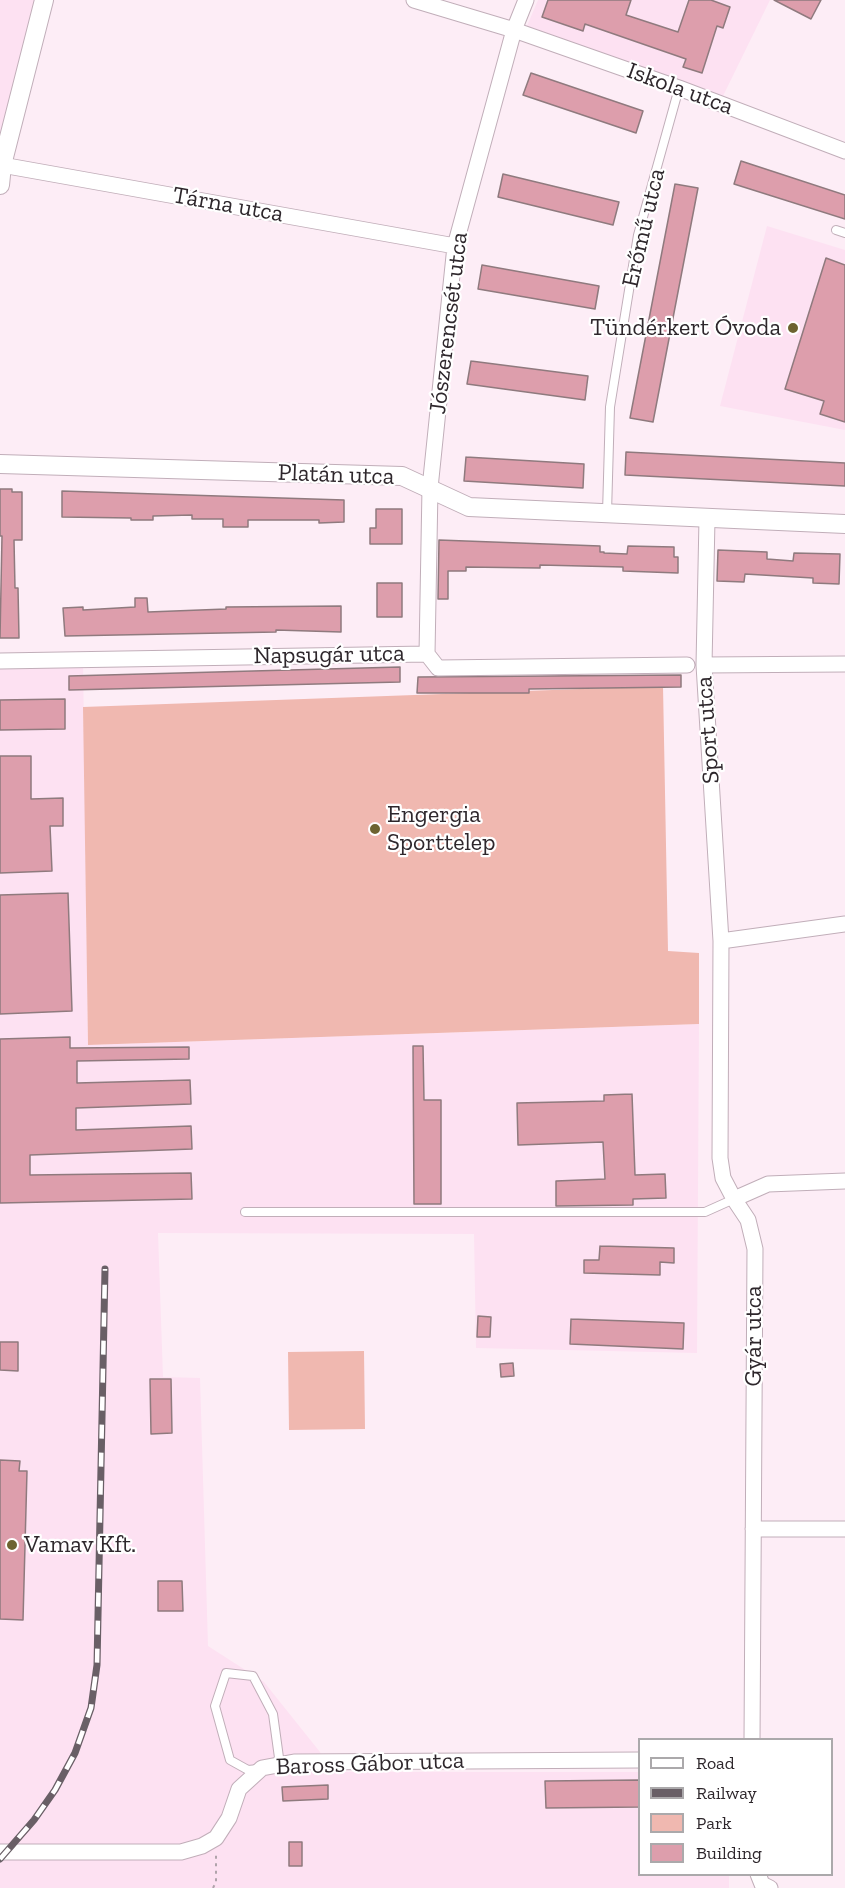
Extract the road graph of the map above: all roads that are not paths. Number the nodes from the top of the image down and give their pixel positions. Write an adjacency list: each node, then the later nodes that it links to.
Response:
1 (44, 0): 7 (street)
2 (414, 0): 4 (street, Iskola utca)
3 (526, 0): 4 (street, Jószerencsét utca)
4 (514, 30): 5 (street, Iskola utca); 11 (street, Jószerencsét utca)
5 (679, 88): 6 (street, Iskola utca); 14 (lane, Erőmű utca)
6 (845, 151)
7 (2, 165): 8 (street); 11 (street, Tárna utca)
8 (0, 185)
9 (836, 230): 10 (lane)
10 (845, 233)
11 (455, 246): 13 (street, Jószerencsét utca)
12 (0, 464): 13 (street, Platán utca)
13 (430, 488): 14 (street, Platán utca); 17 (street, Jószerencsét utca)
14 (607, 514): 15 (street, Platán utca)
15 (707, 519): 16 (street, Platán utca); 21 (street, Sport utca)
16 (845, 524)
17 (427, 654): 18 (street, Napsugár utca); 20 (street, Napsugár utca)
18 (0, 661)
19 (845, 664): 21 (street)
20 (687, 665)
21 (704, 665): 23 (street, Sport utca)
22 (845, 924): 23 (street)
23 (721, 941): 25 (street, Gyár utca)
24 (845, 1181): 25 (street)
25 (734, 1200): 26 (lane); 27 (street, Gyár utca)
26 (245, 1212)
27 (753, 1528): 28 (street); 29 (street, Gyár utca)
28 (845, 1529)
29 (752, 1738)
30 (638, 1760): 31 (street, Baross Gábor utca)
31 (280, 1765): 32 (street, Baross Gábor utca); 32 (lane)
32 (262, 1768): 33 (street, Baross Gábor utca)
33 (0, 1852)

